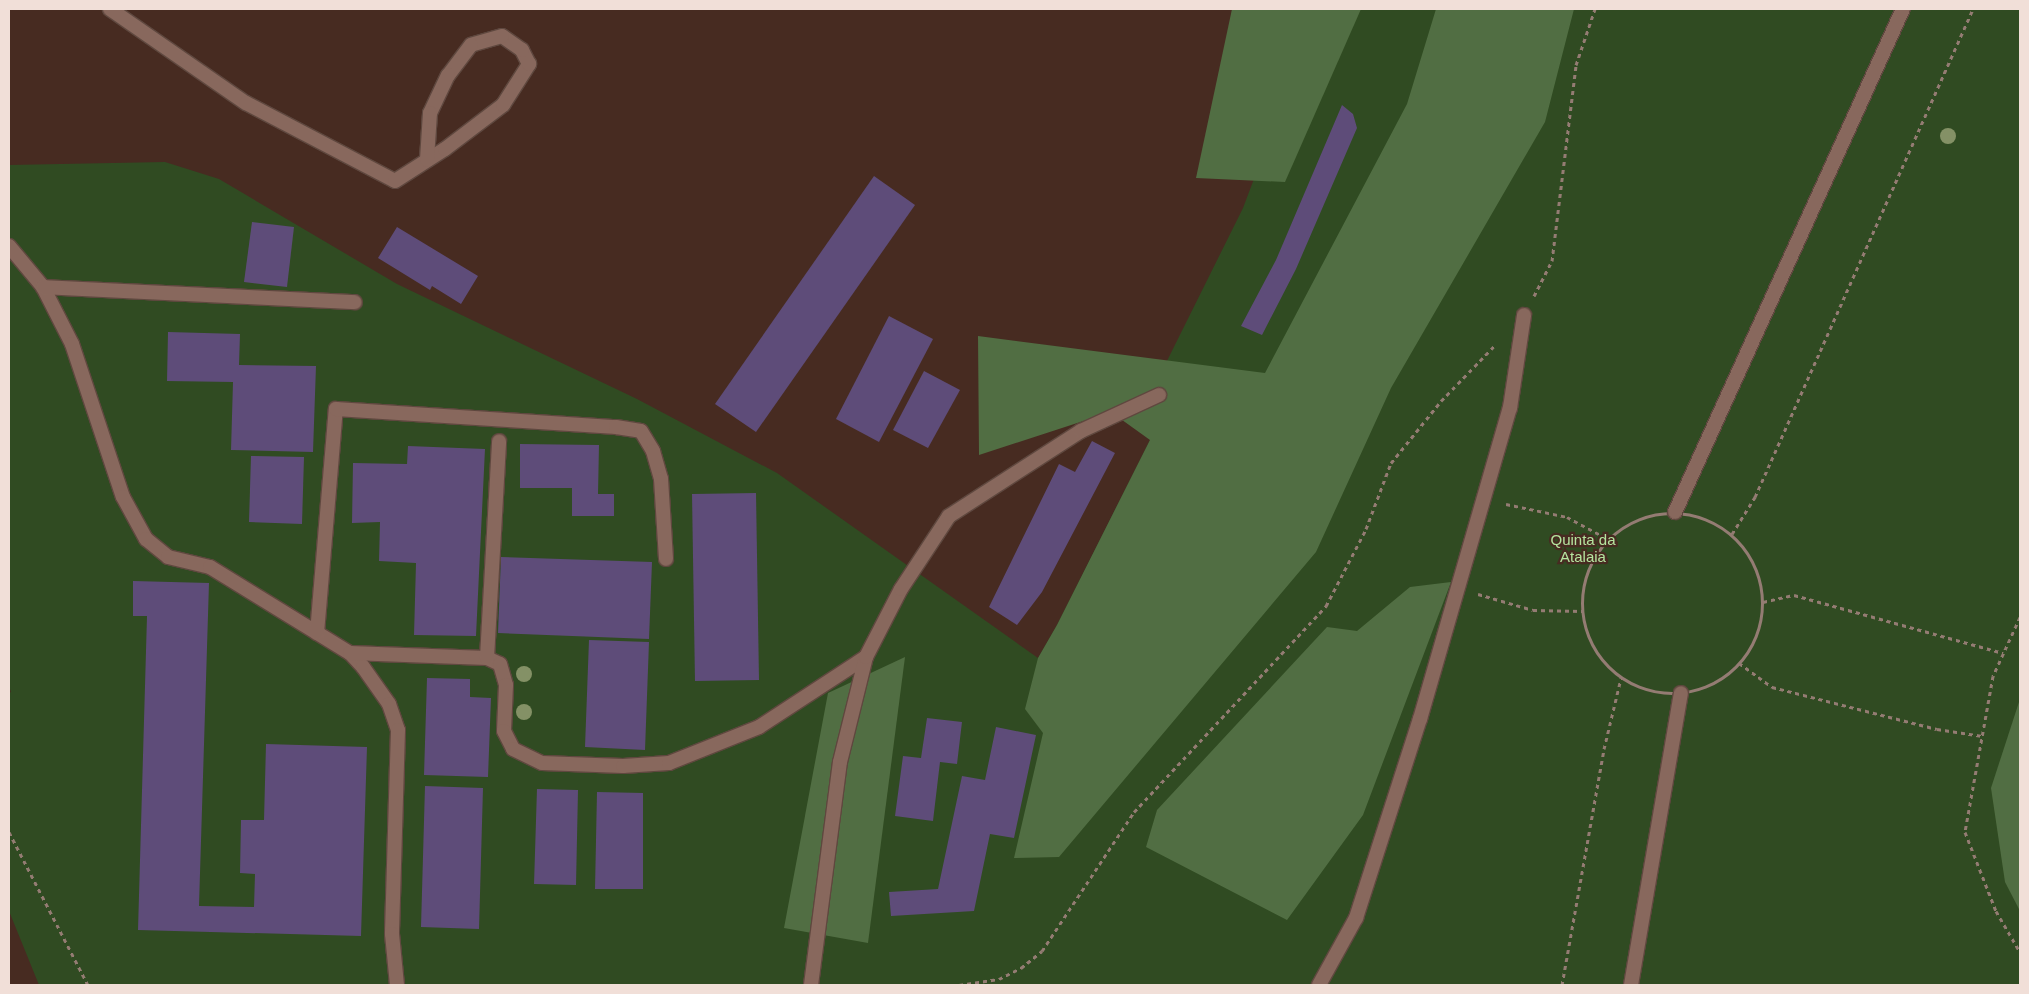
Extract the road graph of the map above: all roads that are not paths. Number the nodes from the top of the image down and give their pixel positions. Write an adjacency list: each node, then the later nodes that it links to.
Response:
1 (110, 9): 3 (lane)
2 (1903, 9): 10 (lane)
3 (427, 160): 3 (lane)
4 (9, 246): 5 (lane)
5 (43, 287): 6 (lane); 12 (lane)
6 (355, 302)
7 (1524, 315): 19 (lane)
8 (1159, 395): 15 (lane)
9 (499, 441): 14 (lane)
10 (1675, 512)
11 (666, 559): 12 (lane)
12 (317, 632): 13 (lane)
13 (350, 653): 14 (lane); 17 (lane)
14 (487, 658): 15 (lane)
15 (866, 658): 18 (lane)
16 (1681, 693): 20 (lane)
17 (397, 985)
18 (811, 985)
19 (1320, 985)
20 (1631, 985)

